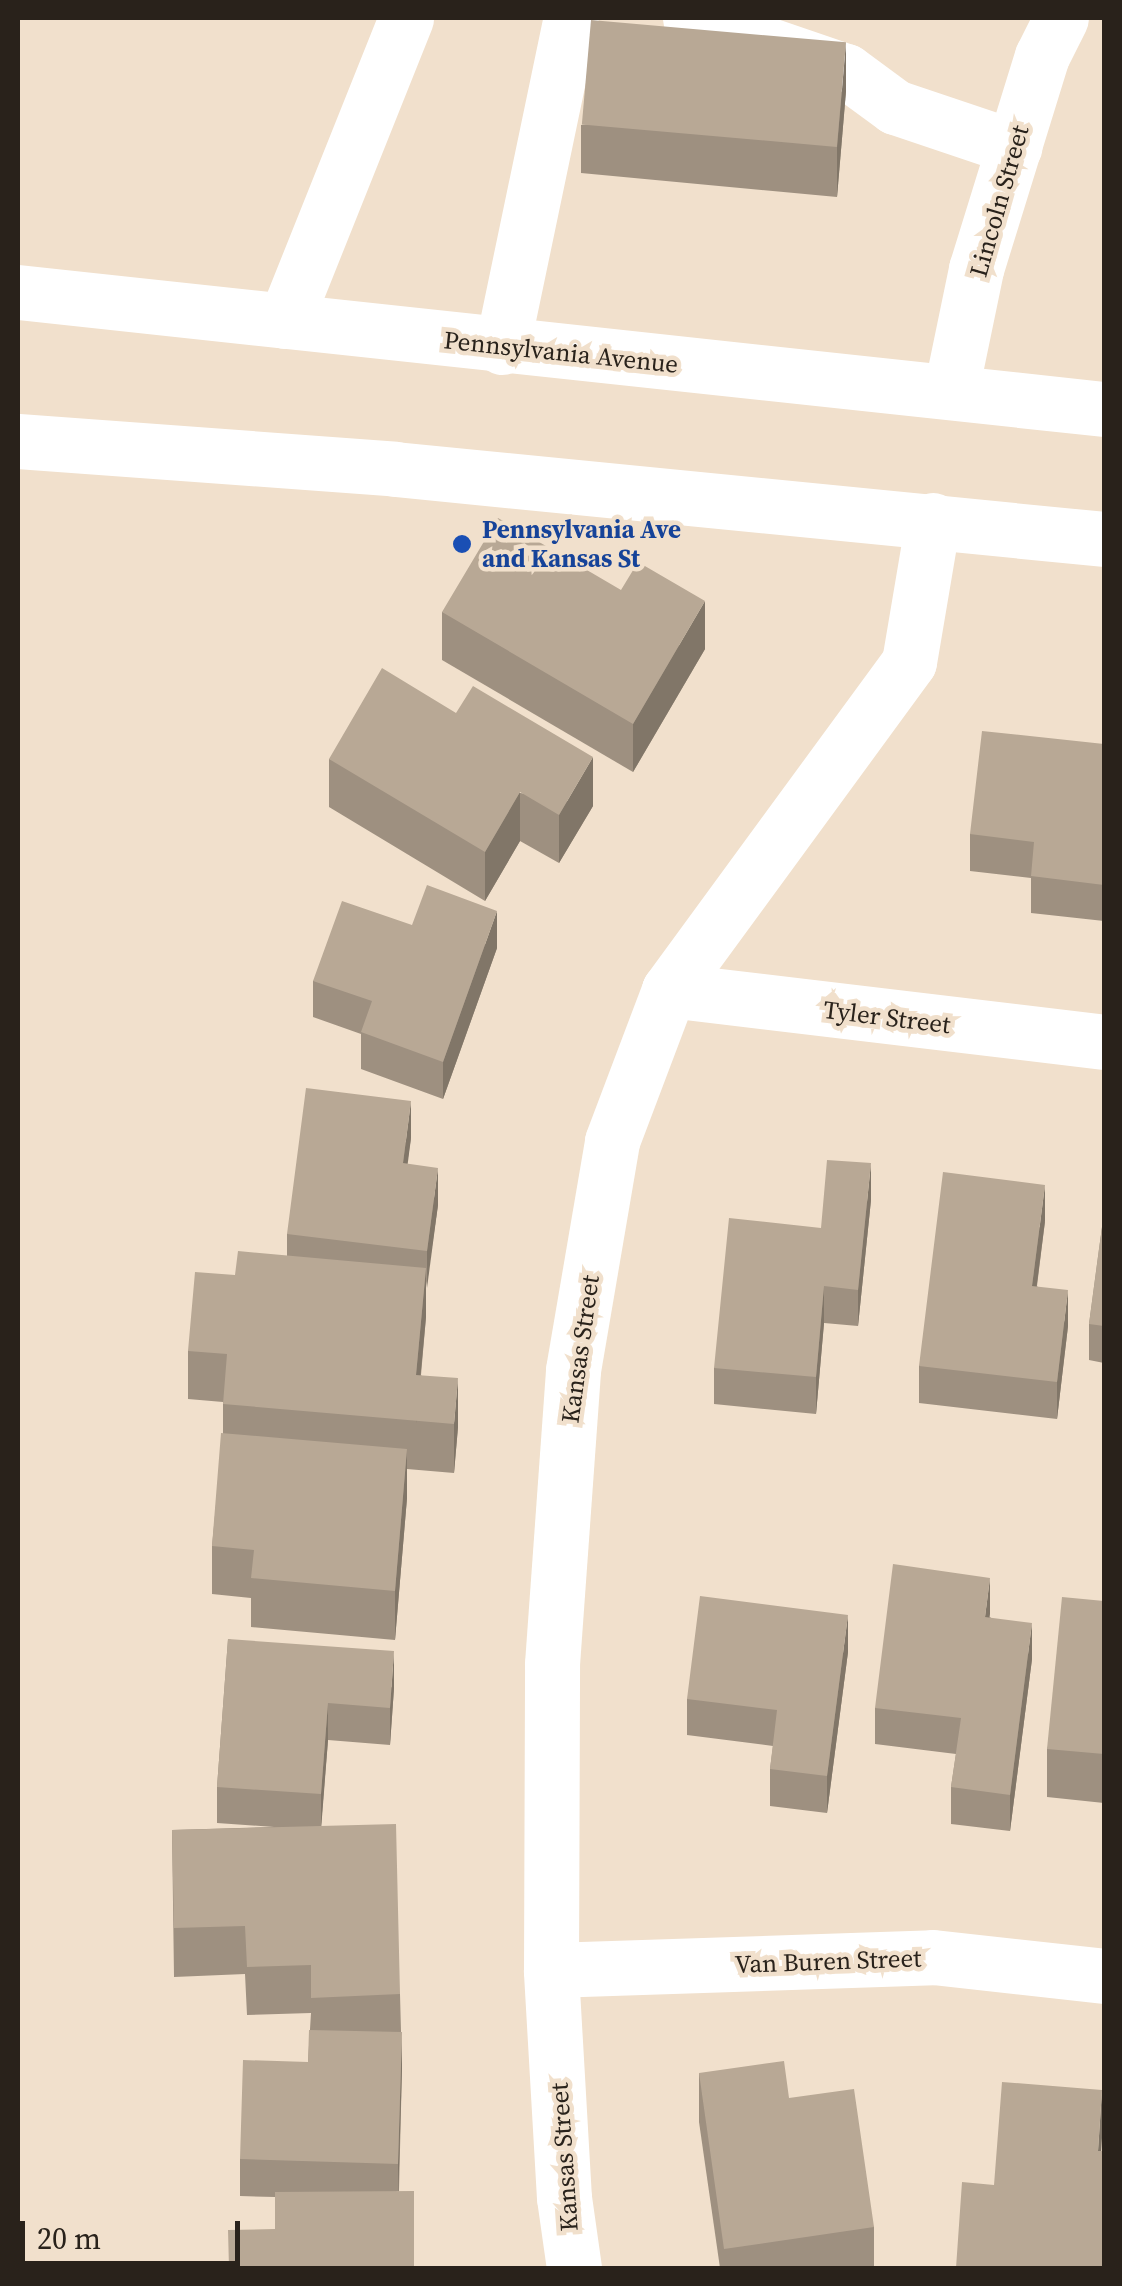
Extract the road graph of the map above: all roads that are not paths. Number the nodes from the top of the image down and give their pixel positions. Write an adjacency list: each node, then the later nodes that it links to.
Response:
1 (406, 18): 7 (street)
2 (571, 18): 8 (street)
3 (690, 18): 5 (street)
4 (1061, 18): 5 (street, Lincoln Street)
5 (1014, 148): 9 (street, Lincoln Street)
6 (18, 292): 7 (street, Pennsylvania Avenue)
7 (285, 322): 8 (street, Pennsylvania Avenue)
8 (502, 347): 9 (street, Pennsylvania Avenue)
9 (951, 390): 10 (street, Pennsylvania Avenue)
10 (1104, 409)
11 (18, 442): 12 (street)
12 (933, 520): 13 (street); 14 (street, Kansas Street)
13 (1104, 539)
14 (669, 990): 15 (street, Tyler Street); 16 (street, Kansas Street)
15 (1104, 1042)
16 (552, 1970): 17 (street, Van Buren Street); 18 (street, Kansas Street)
17 (1104, 1976)
18 (574, 2268)

